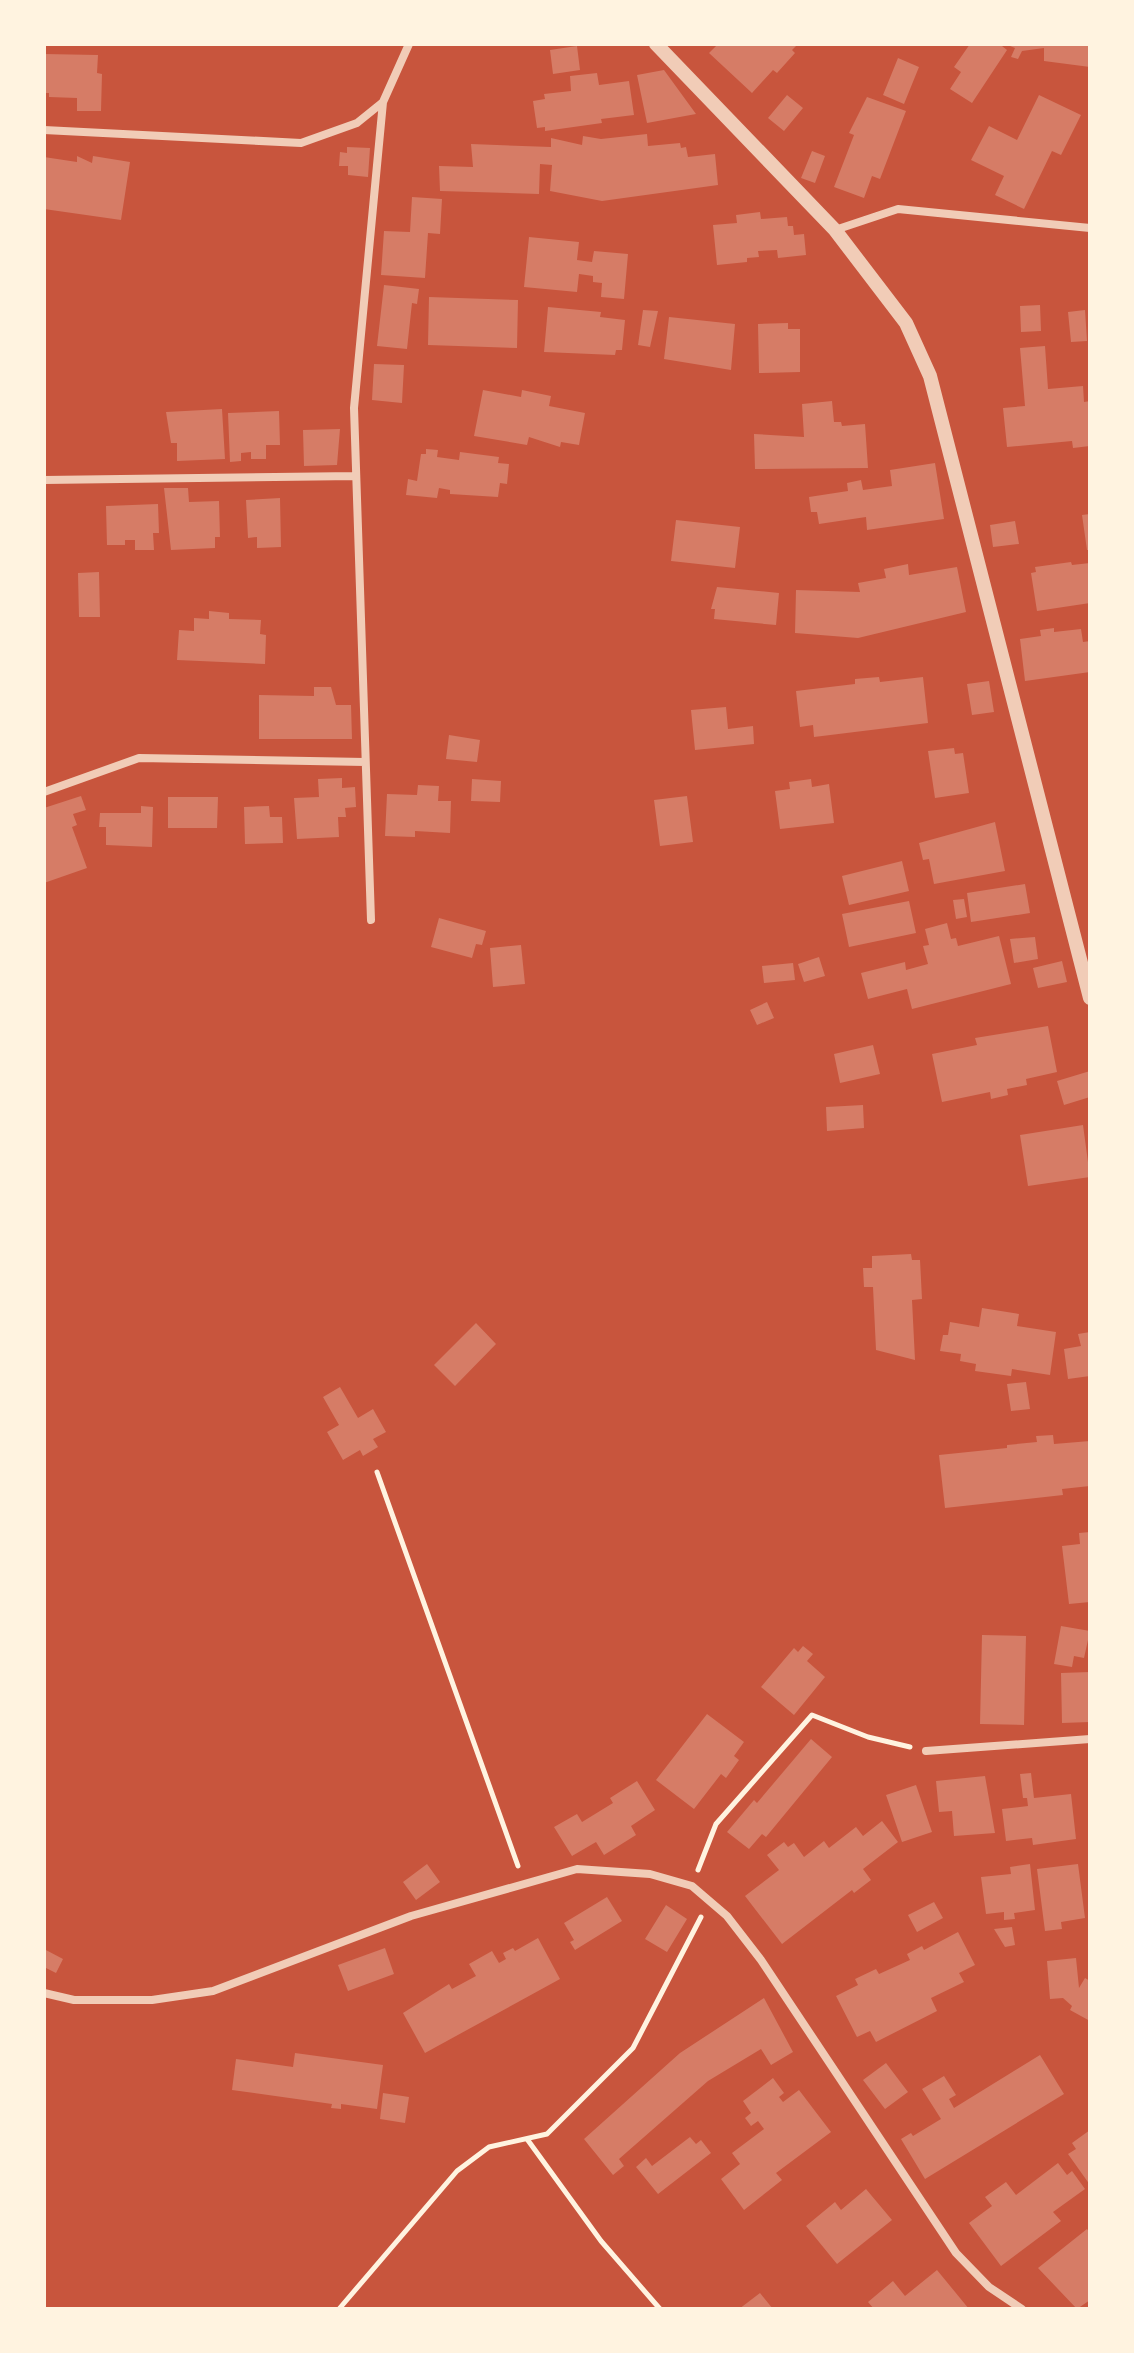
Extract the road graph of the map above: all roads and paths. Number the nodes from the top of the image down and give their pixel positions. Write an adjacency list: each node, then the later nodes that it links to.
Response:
1 (409, 44): 3 (street)
2 (656, 44): 6 (street)
3 (383, 102): 4 (street); 7 (street)
4 (44, 130)
5 (1090, 228): 6 (street)
6 (835, 230): 12 (street)
7 (356, 476): 8 (street); 9 (street)
8 (44, 480)
9 (365, 762): 10 (street); 11 (street)
10 (44, 792)
11 (371, 920)
12 (1090, 998)
13 (377, 1472): 16 (path)
14 (1090, 1739): 15 (street)
15 (926, 1751): 17 (path)
16 (525, 1883): 17 (street); 19 (street)
17 (692, 1886): 18 (street)
18 (711, 1899): 20 (path); 23 (street)
19 (44, 1993)
20 (527, 2139): 21 (path); 22 (path)
21 (657, 2308)
22 (339, 2309)
23 (1022, 2309)

